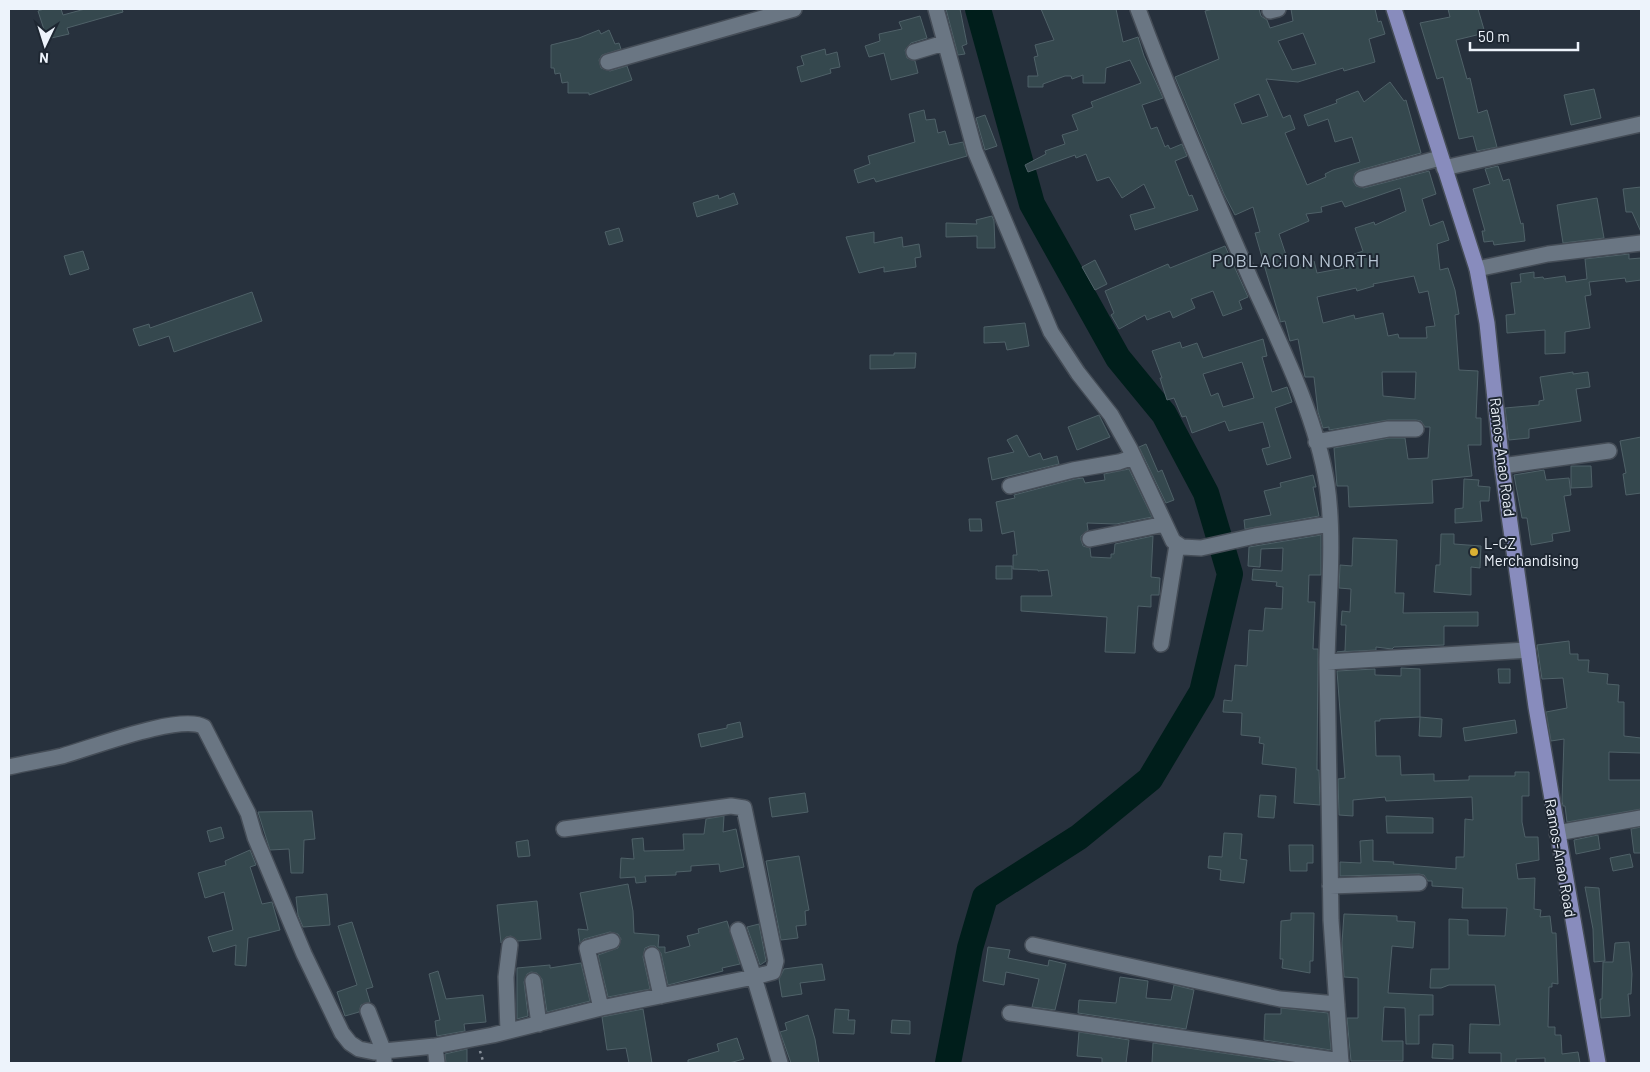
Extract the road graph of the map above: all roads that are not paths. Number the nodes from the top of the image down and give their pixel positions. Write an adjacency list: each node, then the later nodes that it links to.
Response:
1 (794, 9): 7 (street)
2 (936, 9): 5 (street)
3 (1138, 9): 14 (street)
4 (1394, 9): 9 (main road, Ramos-Anao Road)
5 (944, 43): 6 (street); 16 (street)
6 (914, 52)
7 (608, 62)
8 (1641, 124): 9 (street)
9 (1442, 163): 10 (street); 12 (main road, Ramos-Anao Road)
10 (1362, 179)
11 (1641, 243): 12 (street)
12 (1477, 269): 17 (main road, Ramos-Anao Road)
13 (1416, 429): 14 (street)
14 (1316, 442): 20 (street)
15 (1609, 451): 17 (street)
16 (1134, 456): 18 (street); 19 (street)
17 (1502, 466): 24 (main road, Ramos-Anao Road)
18 (1010, 486)
19 (1165, 524): 21 (street); 22 (street)
20 (1330, 524): 22 (street); 25 (street)
21 (1090, 538)
22 (1177, 545): 23 (street)
23 (1161, 644)
24 (1528, 650): 25 (street); 29 (main road, Ramos-Anao Road)
25 (1326, 662): 31 (street)
26 (9, 767): 47 (street)
27 (1641, 818): 29 (street)
28 (564, 829): 37 (street)
29 (1556, 833): 51 (main road, Ramos-Anao Road)
30 (1419, 883): 31 (street)
31 (1330, 886): 40 (street)
32 (738, 930): 37 (street)
33 (612, 941): 41 (street)
34 (510, 945): 45 (street)
35 (1033, 945): 40 (street)
36 (652, 955): 39 (street)
37 (754, 977): 39 (street); 50 (street)
38 (533, 981): 44 (street)
39 (661, 996): 41 (street)
40 (1337, 1004): 48 (street)
41 (601, 1008): 44 (street)
42 (368, 1011): 47 (street)
43 (1010, 1013): 48 (street)
44 (539, 1024): 45 (street)
45 (508, 1031): 46 (street)
46 (435, 1046): 47 (street); 49 (street)
47 (384, 1057)
48 (1341, 1062)
49 (437, 1063)
50 (780, 1063)
51 (1598, 1063)

